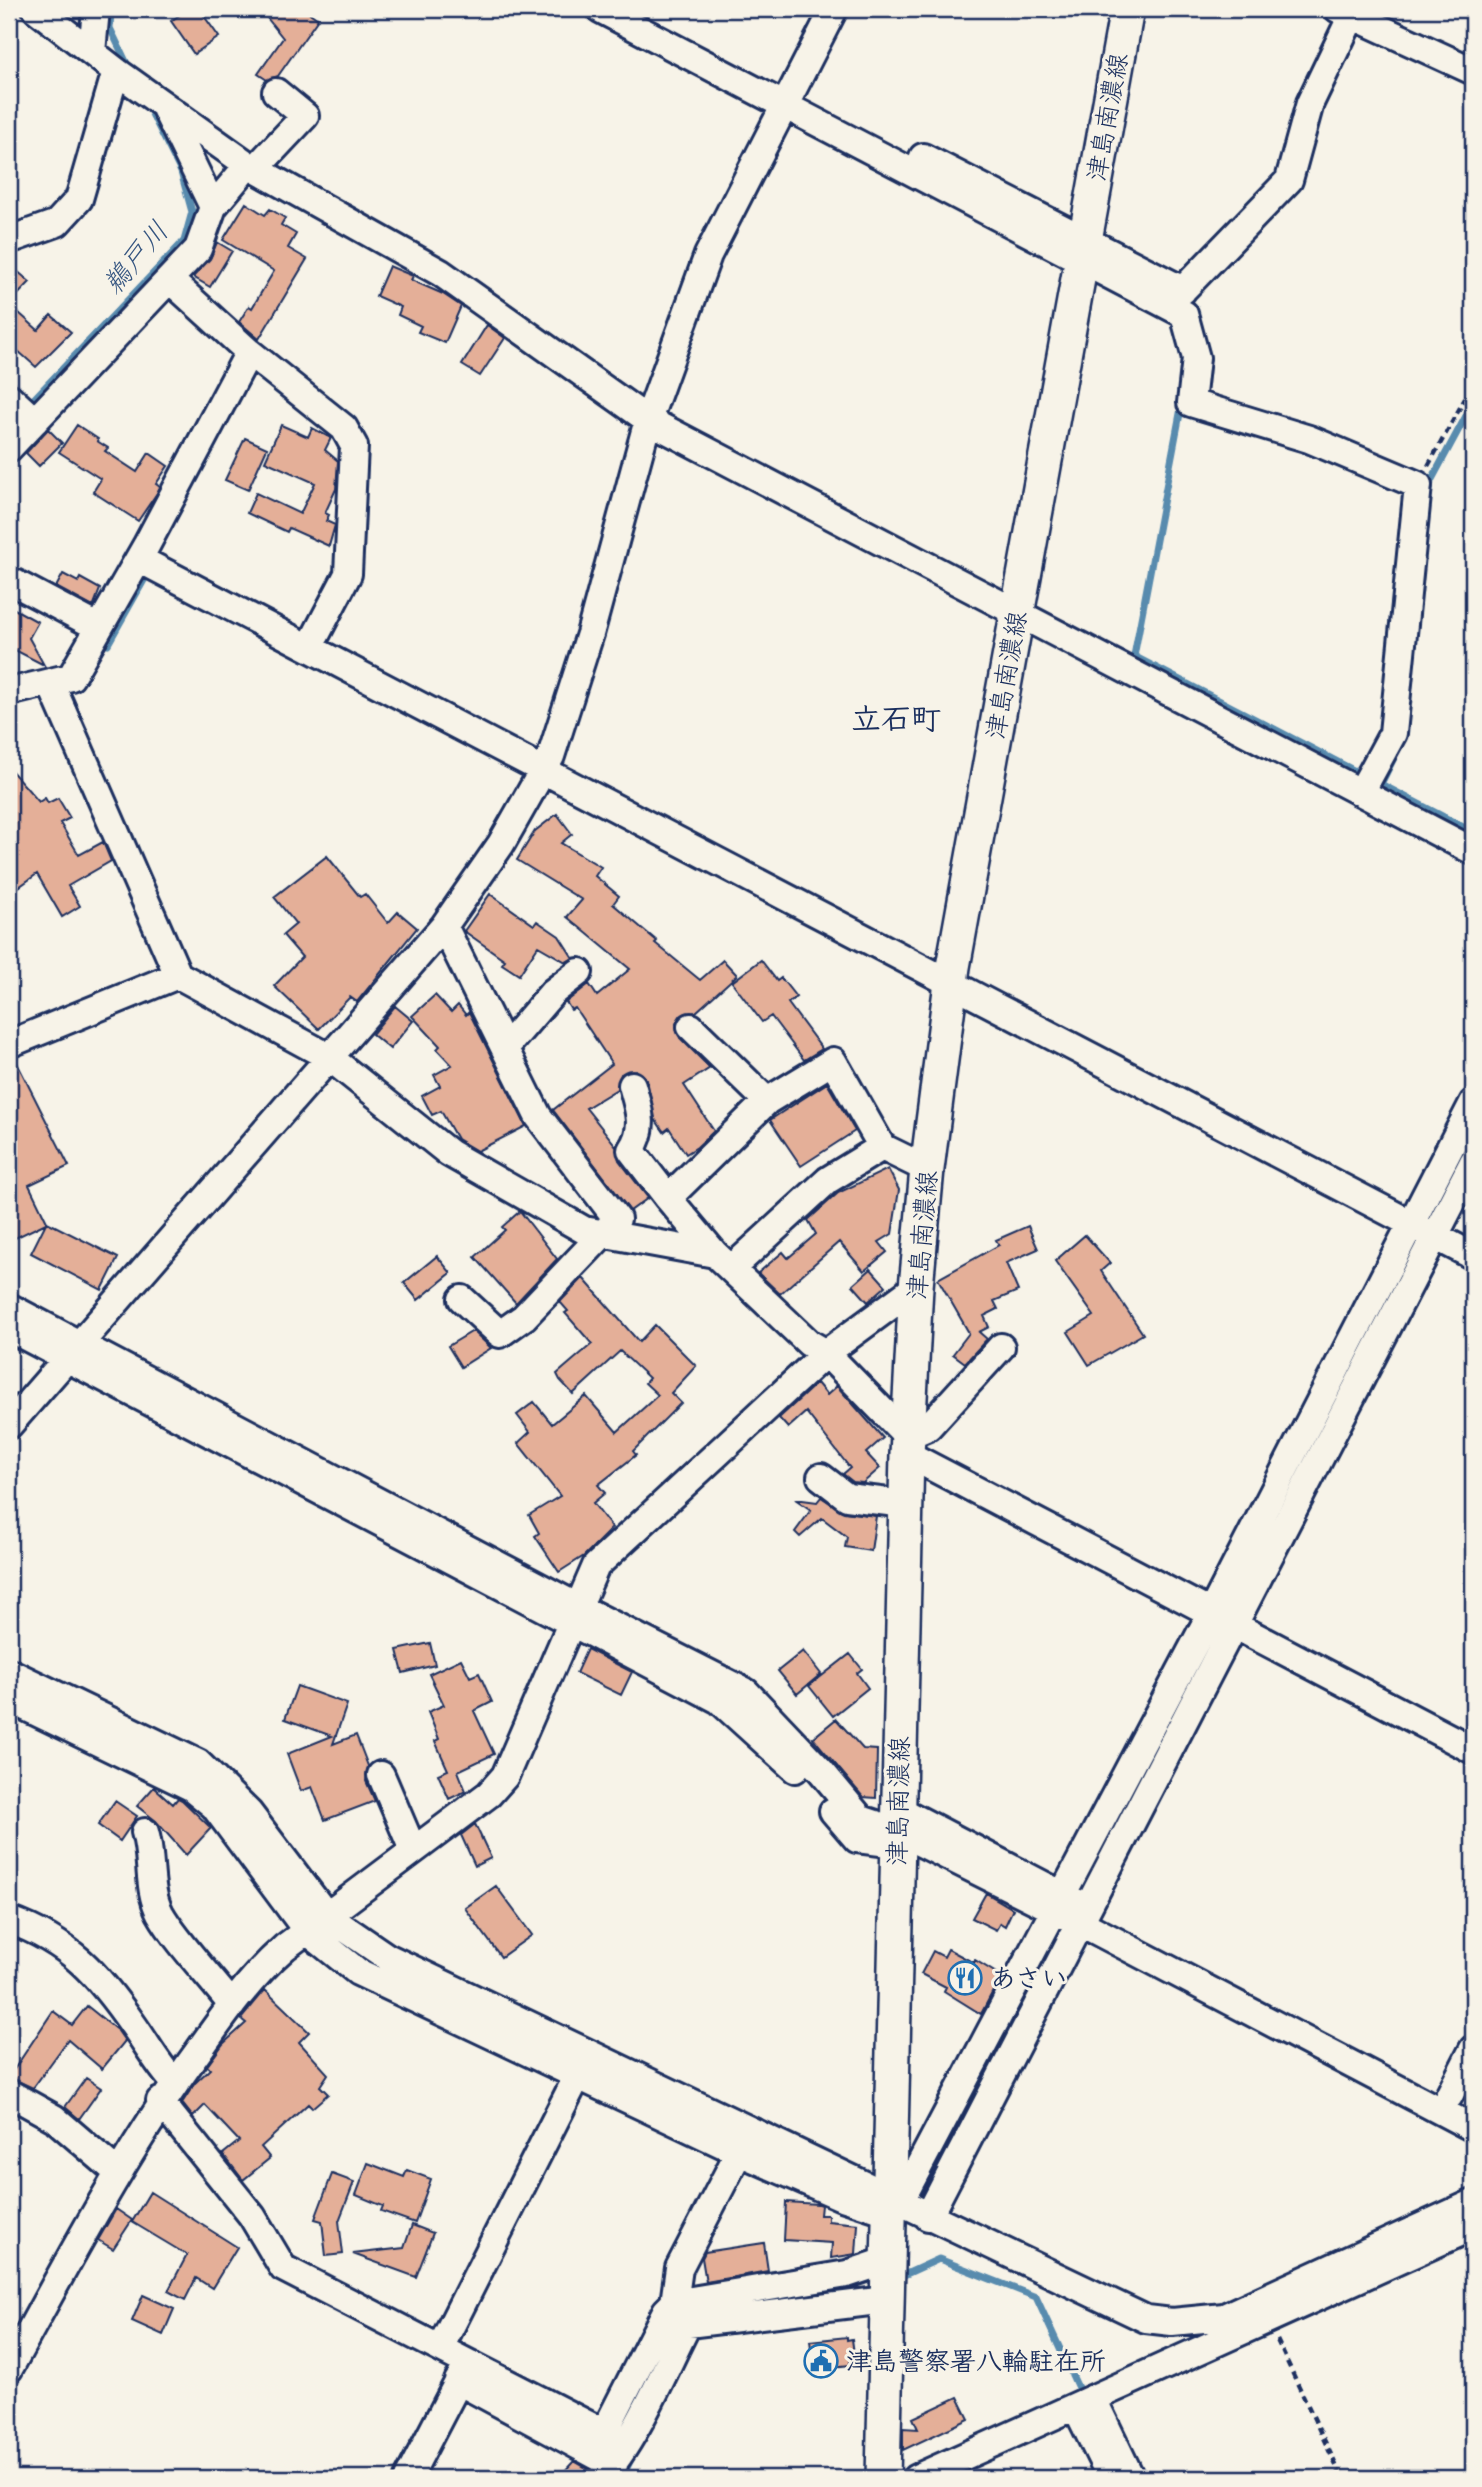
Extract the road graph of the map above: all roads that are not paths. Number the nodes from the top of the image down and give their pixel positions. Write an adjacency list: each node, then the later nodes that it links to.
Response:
1 (36, 9): 8 (street)
2 (96, 9): 8 (street)
3 (600, 9): 12 (street)
4 (635, 9): 12 (street)
5 (834, 9): 12 (street)
6 (1127, 9): 17 (main road, 津島南濃線)
7 (1348, 11): 9 (street); 19 (street)
8 (92, 52): 10 (street)
9 (1473, 71)
10 (118, 72): 13 (street); 16 (street)
11 (276, 92): 14 (street)
12 (788, 97): 17 (street); 22 (street)
13 (158, 102): 14 (street); 15 (street)
14 (252, 167): 15 (street); 22 (street)
15 (213, 207): 18 (street)
16 (9, 240)
17 (1083, 250): 19 (street); 26 (main road, 津島南濃線)
18 (170, 280): 20 (street); 21 (street)
19 (1176, 298): 32 (street)
20 (249, 352): 24 (street); 28 (street)
21 (22, 409): 23 (street)
22 (648, 420): 26 (street); 31 (street)
23 (9, 448)
24 (143, 552): 27 (street); 28 (street); 31 (street)
25 (9, 580): 27 (street)
26 (1017, 612): 32 (street); 37 (main road, 津島南濃線)
27 (98, 627): 29 (street)
28 (316, 635): 31 (street)
29 (50, 682): 30 (street); 36 (street)
30 (9, 692)
31 (547, 764): 34 (street); 37 (street)
32 (1361, 792): 33 (street)
33 (1473, 851)
34 (444, 926): 40 (street); 41 (street)
35 (579, 972): 40 (street)
36 (178, 975): 39 (street); 41 (street)
37 (952, 975): 47 (main road, 津島南濃線); 49 (street)
38 (691, 1027): 43 (street)
39 (9, 1044)
40 (505, 1048): 51 (street)
41 (329, 1057): 51 (street); 60 (street)
42 (632, 1085): 48 (street)
43 (767, 1101): 45 (street); 48 (street)
44 (1473, 1103): 49 (street)
45 (882, 1146): 47 (street); 54 (street)
46 (1473, 1162): 50 (street)
47 (927, 1169): 55 (main road, 津島南濃線)
48 (668, 1198): 54 (street)
49 (1414, 1215): 50 (street); 67 (street)
50 (1438, 1228): 52 (street); 53 (street); 67 (street)
51 (603, 1236): 54 (street); 56 (street)
52 (1473, 1236)
53 (1473, 1256)
54 (723, 1262): 61 (street)
55 (916, 1287): 61 (street); 63 (main road, 津島南濃線)
56 (462, 1299)
57 (9, 1307): 60 (street)
58 (9, 1328): 60 (street)
59 (1001, 1347): 63 (street)
60 (71, 1351): 62 (street); 66 (street)
61 (826, 1353): 63 (street); 66 (street)
62 (9, 1425)
63 (907, 1445): 65 (main road, 津島南濃線); 67 (street)
64 (821, 1477): 65 (street)
65 (905, 1504): 72 (main road, 津島南濃線)
66 (573, 1615): 72 (street); 74 (street)
67 (1221, 1621): 70 (street); 75 (street); 76 (street)
68 (9, 1672): 78 (street)
69 (9, 1699): 78 (street)
70 (1473, 1750)
71 (381, 1775): 74 (street)
72 (897, 1828): 75 (street); 90 (main road, 津島南濃線)
73 (145, 1832): 79 (street)
74 (413, 1850): 78 (street)
75 (1059, 1903): 76 (street); 90 (street)
76 (1083, 1915): 84 (street); 86 (street); 91 (street)
77 (9, 1920): 82 (street)
78 (317, 1923): 79 (street); 81 (street); 90 (street)
79 (232, 2005): 82 (street)
80 (1473, 2049): 84 (street)
81 (577, 2077): 87 (street); 96 (street)
82 (167, 2092): 88 (street); 96 (street)
83 (9, 2093): 88 (street)
84 (1449, 2096): 85 (street)
85 (1473, 2109)
86 (1473, 2128)
87 (739, 2152): 90 (street); 95 (street)
88 (117, 2172): 97 (street)
89 (1473, 2203): 91 (street)
90 (887, 2204): 91 (street); 93 (main road, 津島南濃線)
91 (928, 2217)
92 (1473, 2227): 99 (street)
93 (886, 2261): 94 (main road, 津島南濃線); 95 (street)
94 (886, 2300): 100 (street); 102 (main road, 津島南濃線)
95 (674, 2303): 100 (street)
96 (440, 2348): 98 (street)
97 (9, 2369)
98 (463, 2371): 100 (street); 101 (street)
99 (1084, 2403): 103 (street); 104 (street); 105 (street)
100 (611, 2455)
101 (408, 2478)
102 (883, 2478)
103 (916, 2478)
104 (1111, 2478)
105 (1131, 2478)

